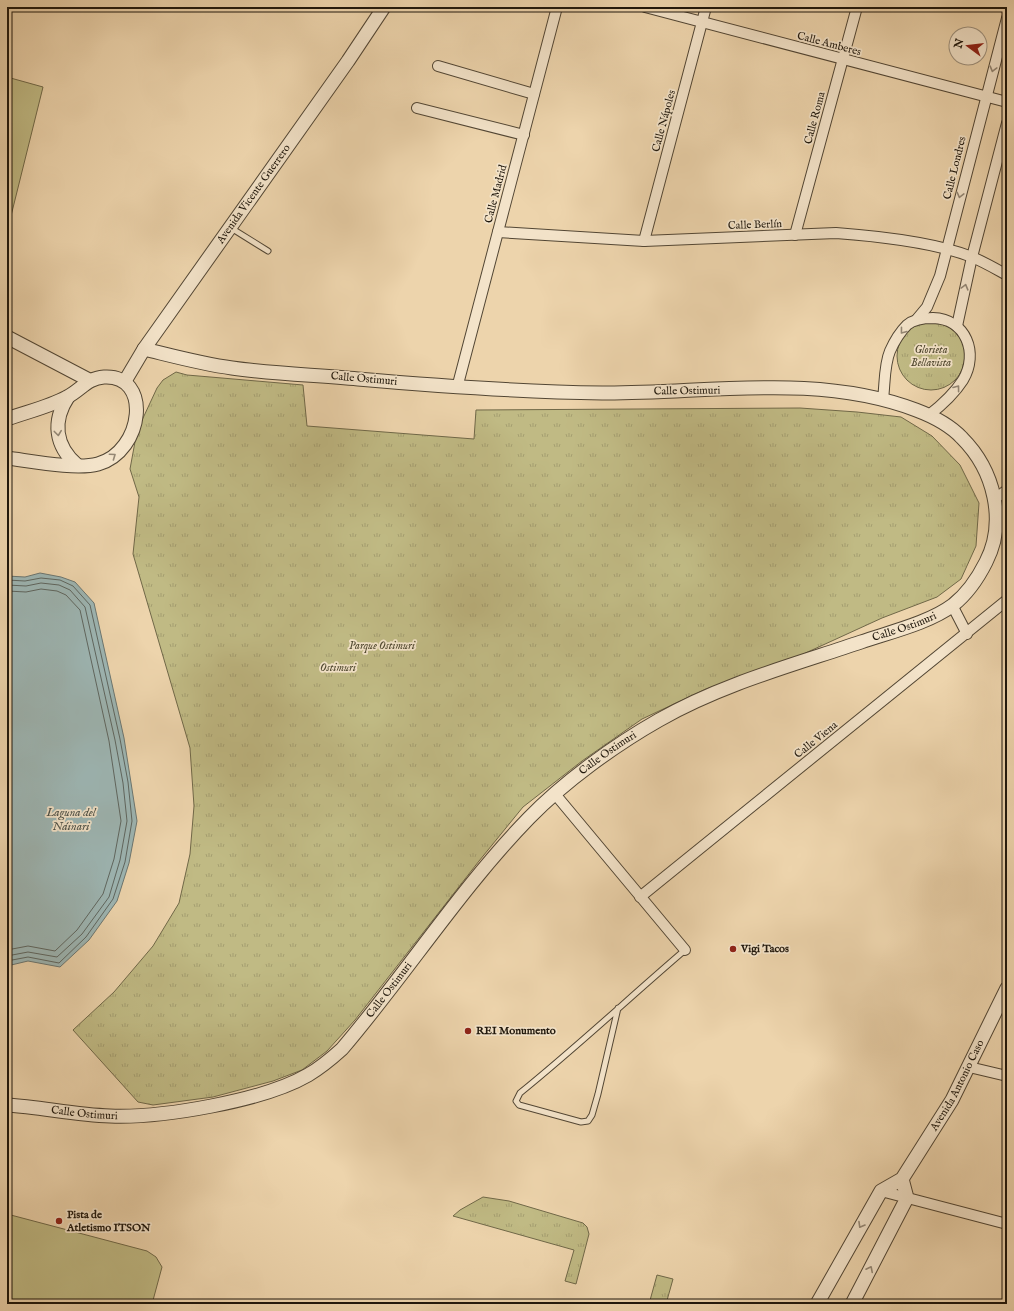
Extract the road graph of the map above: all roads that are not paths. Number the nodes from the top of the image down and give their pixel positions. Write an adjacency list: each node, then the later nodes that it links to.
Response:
1 (384, 7): 16 (street, Avenida Vicente Guerrero)
2 (557, 7): 10 (street, Calle Madrid)
3 (645, 7): 7 (street, Calle Amberes)
4 (706, 7): 7 (street, Calle Nápoles)
5 (857, 7): 8 (street, Calle Roma)
6 (1007, 18): 11 (street, Calle Londres, one-way to 11)
7 (702, 22): 8 (street, Calle Amberes); 19 (street, Calle Nápoles)
8 (843, 60): 11 (street, Calle Amberes); 18 (street, Calle Roma)
9 (438, 66): 10 (street)
10 (534, 94): 15 (street, Calle Madrid)
11 (986, 97): 12 (street, Calle Amberes); 20 (street, Calle Londres, one-way to 20)
12 (1007, 102)
13 (417, 108): 15 (street)
14 (1007, 123): 22 (street)
15 (524, 134): 17 (street, Calle Madrid)
16 (230, 227): 21 (lane); 27 (street, Avenida Vicente Guerrero)
17 (498, 232): 19 (street, Calle Berlín); 30 (street, Calle Madrid)
18 (795, 235): 19 (street, Calle Berlín); 20 (street, Calle Berlín)
19 (644, 241)
20 (946, 250): 22 (street, Calle Berlín); 24 (street, Calle Londres)
21 (268, 251)
22 (972, 257): 23 (street, Calle Berlín); 25 (street, one-way to 22)
23 (1007, 275)
24 (918, 320): 25 (street); 32 (street, Calle Londres, one-way to 32)
25 (957, 326): 33 (street, one-way to 25)
26 (7, 337): 28 (street)
27 (144, 348): 29 (street, Avenida Vicente Guerrero); 30 (street, Calle Ostimuri)
28 (89, 380): 29 (street); 31 (street)
29 (125, 381): 36 (street, one-way to 29)
30 (457, 388): 32 (street, Calle Ostimuri)
31 (68, 397): 34 (street); 36 (street, one-way to 36)
32 (883, 399): 33 (street, Calle Ostimuri)
33 (929, 415): 38 (street, Calle Ostimuri)
34 (7, 419)
35 (7, 458): 36 (street)
36 (77, 465)
37 (1007, 490): 38 (street)
38 (996, 498): 40 (street, Calle Ostimuri)
39 (1007, 600): 41 (street, Calle Viena)
40 (952, 605): 41 (street); 42 (street, Calle Ostimuri)
41 (967, 634): 43 (street, Calle Viena)
42 (555, 794): 43 (street); 49 (street, Calle Ostimuri)
43 (640, 897): 44 (street)
44 (685, 950): 46 (lane)
45 (1007, 988): 47 (street, Avenida Antonio Caso)
46 (618, 1008): 46 (lane)
47 (969, 1067): 48 (street); 50 (street, Avenida Antonio Caso)
48 (1007, 1076)
49 (7, 1105)
50 (902, 1180): 51 (street); 52 (street)
51 (881, 1191): 52 (street); 54 (street, one-way to 54)
52 (907, 1198): 53 (street); 55 (street, one-way to 52)
53 (1007, 1224)
54 (817, 1304)
55 (852, 1304)

